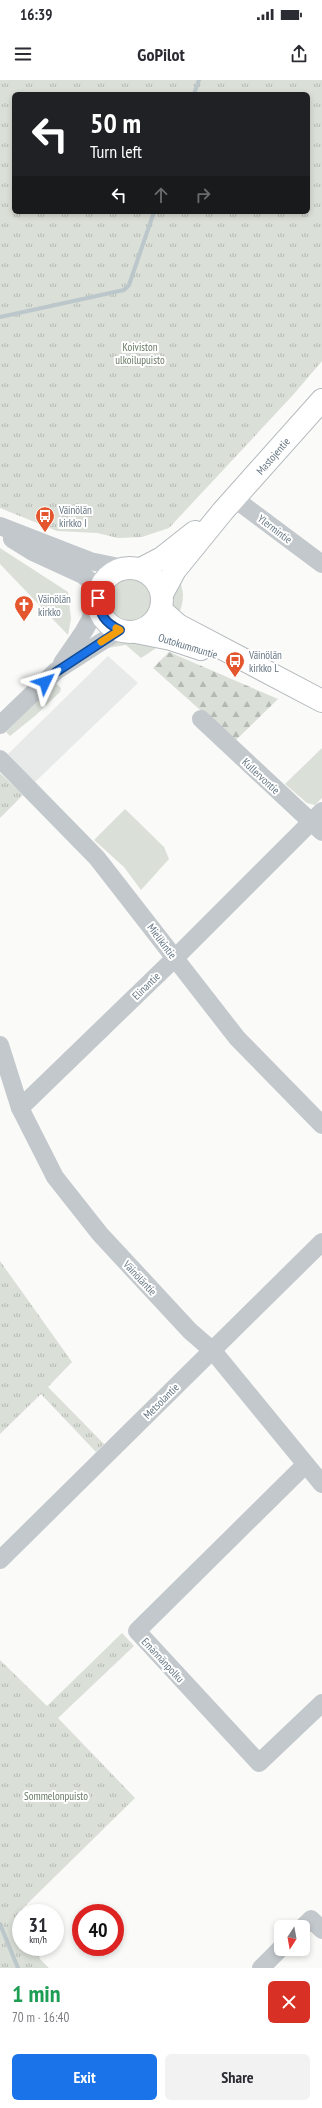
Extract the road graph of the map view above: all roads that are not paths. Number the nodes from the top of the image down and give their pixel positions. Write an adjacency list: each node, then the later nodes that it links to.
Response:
1 (322, 400): 2 (main road, Mastojentie)
2 (229, 505): 5 (street, Ylermintie); 6 (main road, Mastojentie); 8 (main road, Mastojentie)
3 (0, 526): 6 (street)
4 (0, 531): 7 (street)
5 (320, 558)
6 (132, 569): 7 (main road); 8 (main road)
7 (99, 598): 9 (main road); 11 (street)
8 (162, 602): 9 (main road); 10 (main road, Outokummuntie)
9 (128, 631): 10 (main road, Outokummuntie); 11 (street)
10 (262, 670): 12 (main road, Outokummuntie)
11 (56, 672): 14 (street)
12 (322, 701)
13 (200, 719): 16 (street, Kullervontie)
14 (0, 725)
15 (0, 759): 17 (street, Mielikintie)
16 (318, 822): 17 (street, Elinantie)
17 (175, 958): 19 (street, Elinantie); 20 (street, Mielikintie)
18 (0, 1045): 19 (street, Väinöläntie)
19 (20, 1108): 22 (street, Väinöläntie)
20 (322, 1125)
21 (322, 1242): 22 (street, Metsolantie)
22 (213, 1351): 23 (street, Väinöläntie); 24 (street, Metsolantie)
23 (316, 1474): 25 (street, Emännänpolku)
24 (0, 1560)
25 (322, 1703)
26 (310, 1920): 27 (street)
27 (322, 1930)
28 (274, 1955): 29 (street)
29 (261, 1968)

